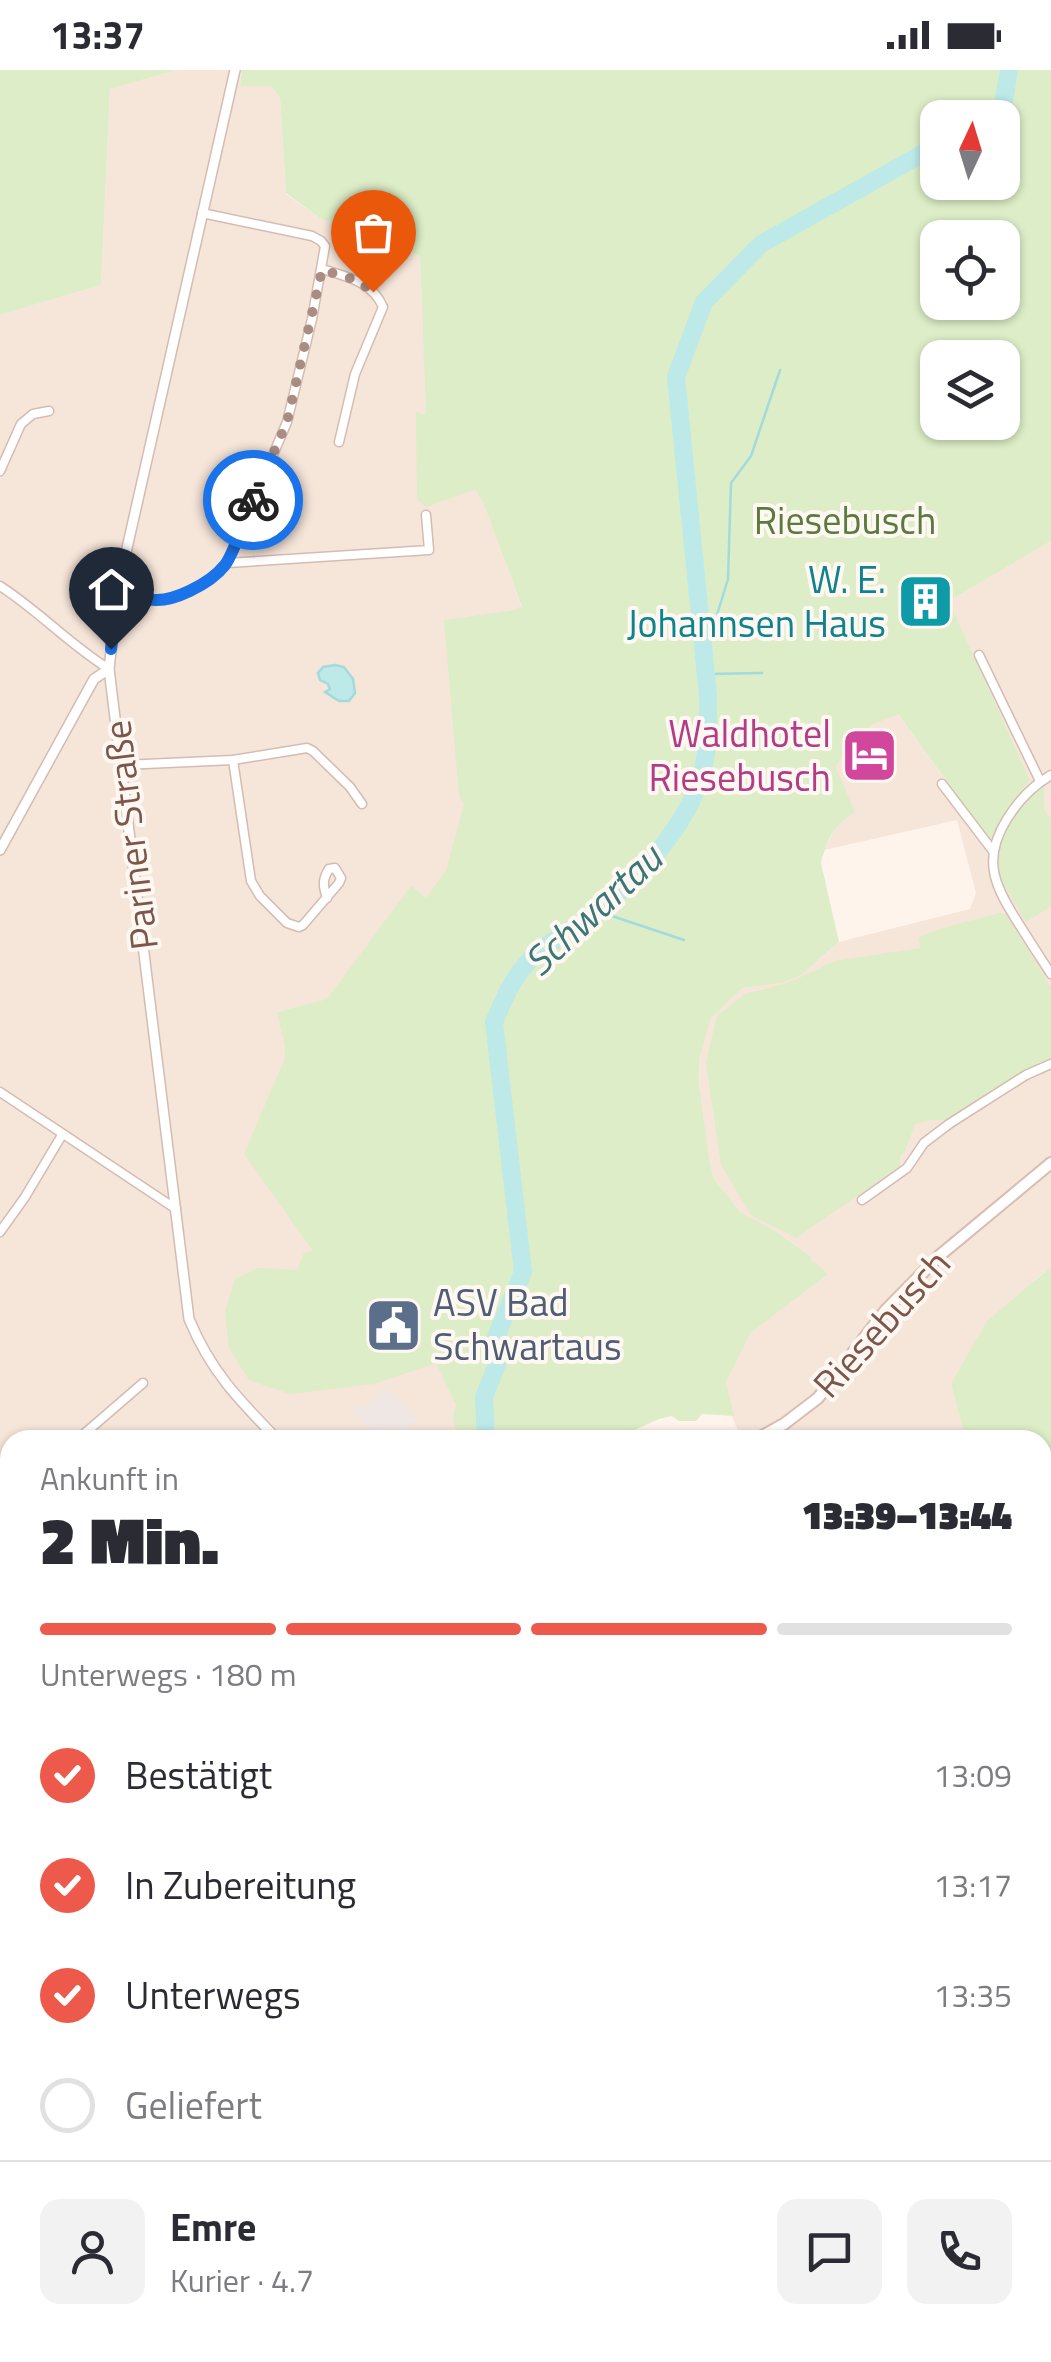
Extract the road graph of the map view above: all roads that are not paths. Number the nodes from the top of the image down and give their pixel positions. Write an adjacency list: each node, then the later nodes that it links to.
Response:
1 (235, 70): 2 (street, Pariner Straße)
2 (202, 213): 3 (street); 10 (street, Pariner Straße)
3 (322, 270): 5 (street); 8 (street)
4 (49, 411): 6 (street)
5 (338, 442)
6 (0, 471)
7 (426, 514): 8 (street)
8 (227, 563): 10 (street)
9 (0, 586): 12 (street)
10 (118, 588): 12 (street, Pariner Straße)
11 (980, 654): 16 (street)
12 (110, 670): 14 (street, Pariner Straße); 19 (street)
13 (233, 760): 14 (street); 18 (street); 21 (street)
14 (123, 765): 28 (street, Pariner Straße)
15 (1051, 775): 16 (street)
16 (1040, 781): 20 (street)
17 (942, 784): 20 (street)
18 (362, 804)
19 (0, 850)
20 (993, 851): 22 (street)
21 (326, 898)
22 (1051, 974)
23 (1051, 1064): 27 (street)
24 (0, 1092): 25 (street)
25 (62, 1134): 28 (street); 29 (street)
26 (1051, 1163): 33 (main road, Riesebusch)
27 (862, 1200)
28 (176, 1209): 32 (street, Pariner Straße)
29 (0, 1232)
30 (143, 1384): 31 (street)
31 (88, 1430)
32 (269, 1430)
33 (774, 1430)

